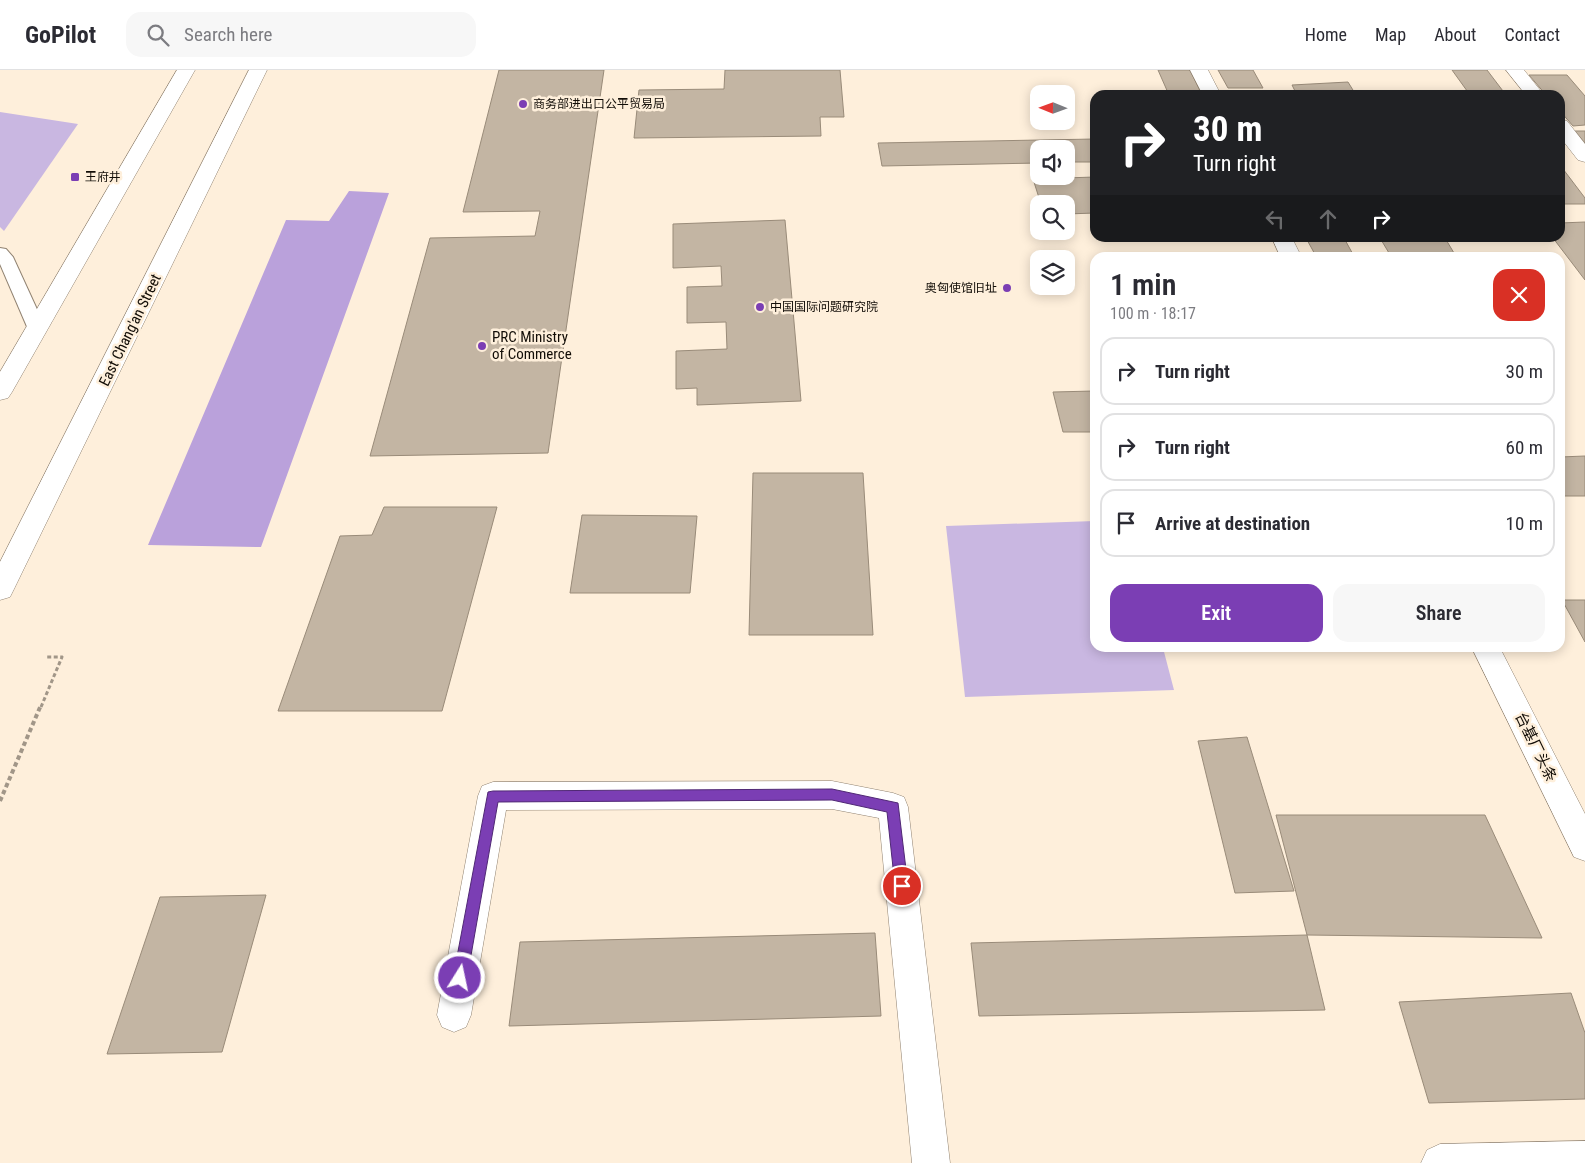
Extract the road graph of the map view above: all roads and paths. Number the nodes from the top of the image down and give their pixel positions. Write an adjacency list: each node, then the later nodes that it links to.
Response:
1 (186, 70): 10 (main road)
2 (258, 70): 12 (main road, East Chang'an Street)
3 (1199, 70): 5 (main road)
4 (1515, 70): 6 (main road)
5 (1209, 90)
6 (1532, 90)
7 (1565, 131): 8 (main road)
8 (1585, 156)
9 (0, 253): 10 (lane)
10 (36, 329): 11 (main road)
11 (0, 392)
12 (0, 589)
13 (1488, 652): 16 (main road, 台基厂头条)
14 (47, 657): 15 (path)
15 (0, 801)
16 (1585, 846)
17 (454, 1015): 19 (main road)
18 (1585, 1160): 20 (main road)
19 (931, 1163)
20 (1440, 1163)

